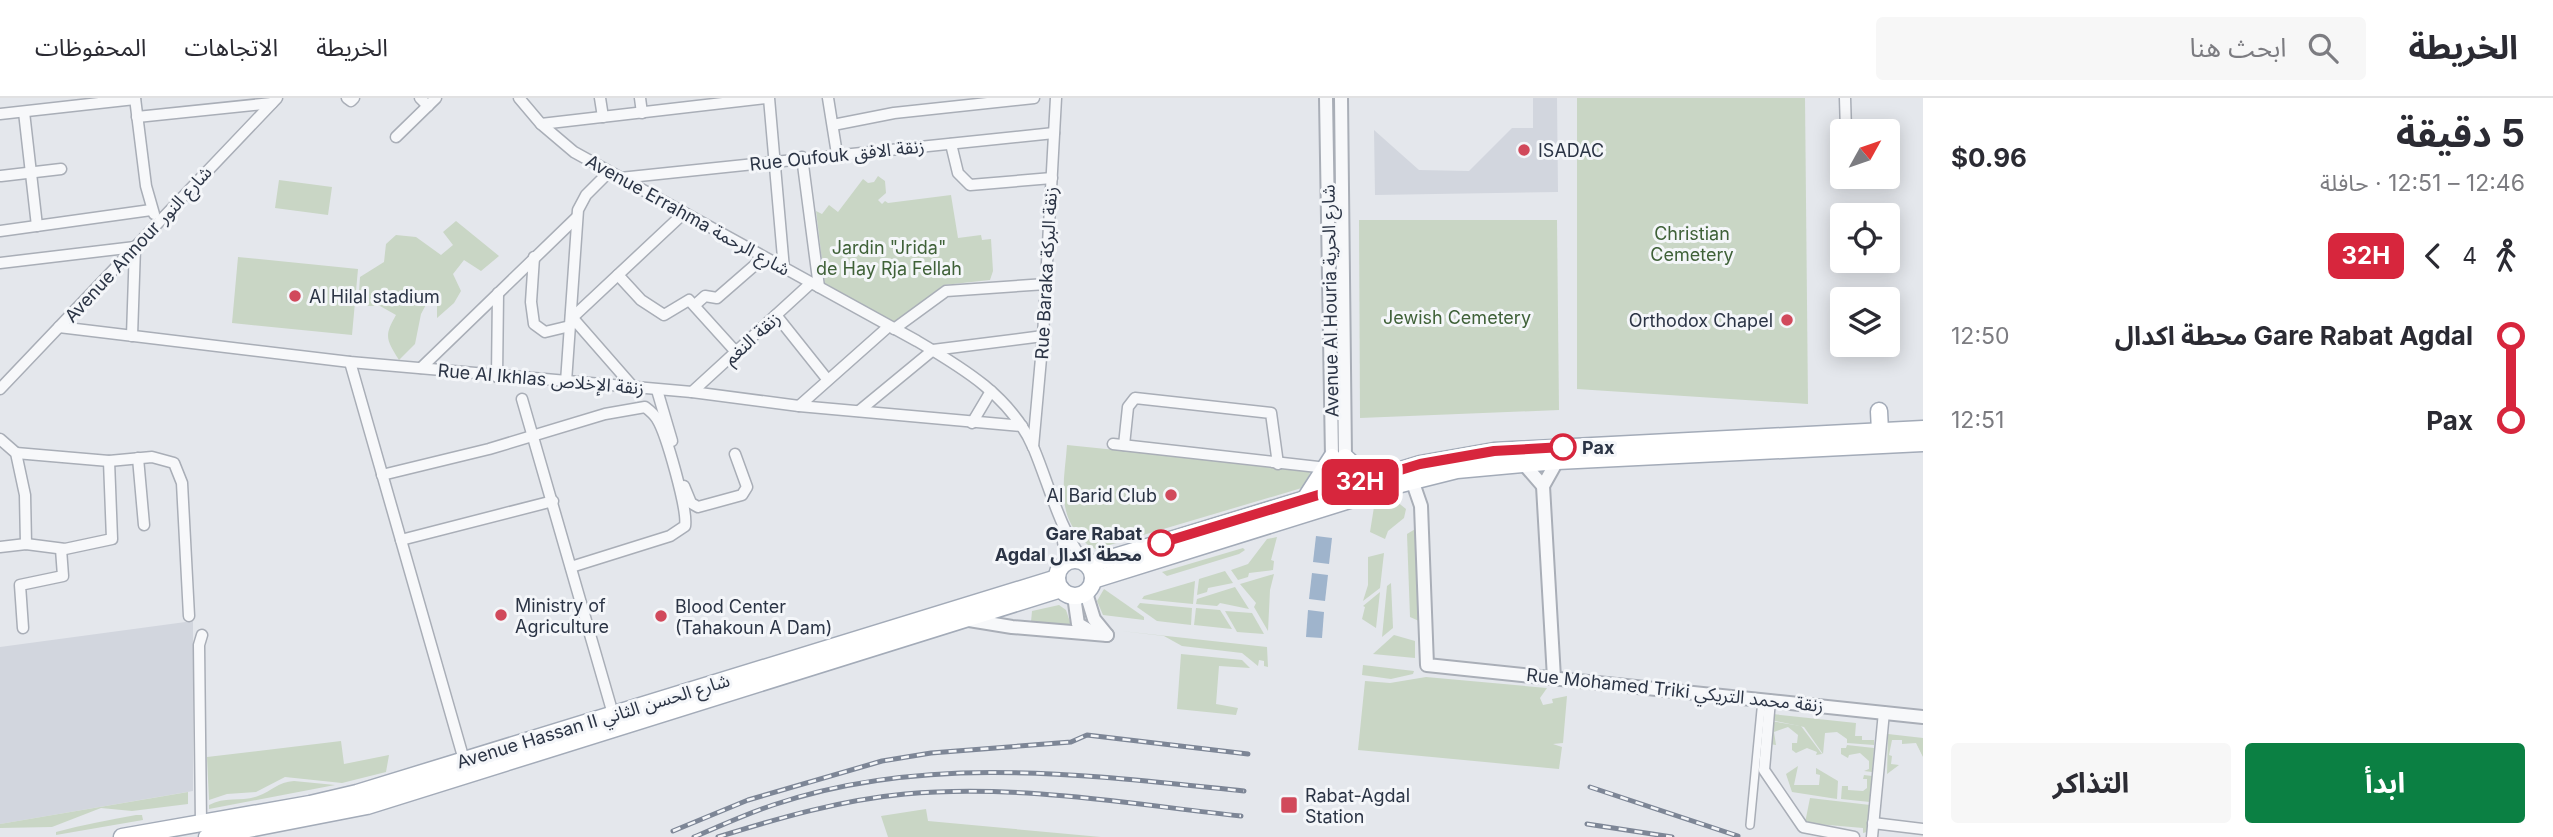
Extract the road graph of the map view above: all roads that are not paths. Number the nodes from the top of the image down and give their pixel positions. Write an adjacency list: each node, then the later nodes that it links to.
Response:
1 (348, 98): 2 (street)
2 (354, 98)
3 (420, 98): 18 (street)
4 (436, 98): 18 (street)
5 (519, 98): 25 (street, Avenue Errahma شارع الرحمة)
6 (600, 98): 23 (street)
7 (640, 98): 20 (street)
8 (767, 98): 20 (street); 32 (street)
9 (828, 98): 26 (street)
10 (1034, 98): 26 (street)
11 (1056, 98): 27 (street, Rue Baraka زنقة البركة)
12 (1326, 98): 88 (street, Avenue Al Houria شارع الحرية)
13 (1341, 98): 88 (street, Avenue Al Houria شارع الحرية)
14 (1845, 98): 24 (street)
15 (135, 99): 17 (street); 22 (street)
16 (274, 101): 22 (street); 42 (street, Avenue Annour شارع النور)
17 (50, 103): 19 (street)
18 (428, 106): 28 (street)
19 (24, 112): 21 (street); 34 (street)
20 (642, 113): 23 (street)
21 (0, 114)
22 (136, 117): 39 (street)
23 (603, 117): 25 (street)
24 (1846, 119)
25 (541, 124): 35 (street, Avenue Errahma شارع الرحمة)
26 (833, 125): 30 (street)
27 (1054, 133): 29 (street, Rue Oufouk زنقة الافق); 38 (street, Rue Baraka زنقة البركة)
28 (396, 137)
29 (951, 144): 30 (street, Rue Oufouk زنقة الافق); 38 (street)
30 (837, 154): 31 (street, Rue Oufouk زنقة الافق)
31 (802, 157): 32 (street, Rue Oufouk زنقة الافق); 52 (street)
32 (773, 161): 37 (street, Rue Oufouk زنقة الافق); 49 (street)
33 (61, 169): 34 (street)
34 (30, 172): 36 (street); 43 (street)
35 (609, 172): 37 (street, Avenue Errahma شارع الرحمة); 41 (street)
36 (1, 176)
37 (620, 178): 40 (street, Avenue Errahma شارع الرحمة)
38 (1052, 178): 51 (street, Rue Baraka زنقة البركة)
39 (151, 210): 42 (street); 43 (street)
40 (684, 214): 47 (street, Avenue Errahma شارع الرحمة); 50 (street)
41 (577, 217): 46 (street); 56 (street)
42 (159, 223): 45 (street, Avenue Annour شارع النور)
43 (37, 226): 44 (street)
44 (0, 231)
45 (135, 247): 48 (street); 57 (street, Avenue Annour شارع النور); 59 (street)
46 (534, 257): 53 (street); 56 (street)
47 (763, 258): 49 (street, Avenue Errahma شارع الرحمة); 54 (street)
48 (0, 262)
49 (784, 269): 52 (street, Avenue Errahma شارع الرحمة)
50 (618, 275): 54 (street); 56 (street)
51 (1046, 284): 58 (street); 60 (street, Rue Baraka زنقة البركة)
52 (815, 285): 55 (street, زنقة النغم); 58 (street, Avenue Errahma شارع الرحمة)
53 (498, 293): 64 (street); 65 (street)
54 (695, 305): 62 (street)
55 (776, 315): 62 (street, زنقة النغم); 66 (street)
56 (571, 320): 67 (street); 68 (street)
57 (60, 327): 59 (street, Rue Al Ikhlas زنقة الإخلاص); 69 (street, Avenue Annour شارع النور)
58 (891, 328): 61 (street, Avenue Errahma شارع الرحمة); 66 (street)
59 (132, 336): 63 (street, Rue Al Ikhlas زنقة الإخلاص)
60 (1043, 336): 61 (street); 84 (street, Rue Baraka زنقة البركة)
61 (933, 350): 71 (street, Avenue Errahma شارع الرحمة); 75 (street)
62 (736, 352): 72 (street, زنقة النغم)
63 (350, 362): 64 (street, Rue Al Ikhlas زنقة الإخلاص); 94 (street)
64 (421, 368): 65 (street, Rue Al Ikhlas زنقة الإخلاص)
65 (498, 377): 67 (street, Rue Al Ikhlas زنقة الإخلاص)
66 (827, 379): 74 (street)
67 (566, 382): 68 (street, Rue Al Ikhlas زنقة الإخلاص)
68 (634, 388): 70 (street, Rue Al Ikhlas زنقة الإخلاص)
69 (0, 390)
70 (657, 390): 72 (street, Rue Al Ikhlas زنقة الإخلاص); 86 (street)
71 (991, 391): 77 (street); 78 (street, Avenue Errahma شارع الرحمة)
72 (692, 392): 74 (street, Rue Al Ikhlas زنقة الإخلاص)
73 (522, 398): 81 (street)
74 (799, 406): 75 (street, Rue Al Ikhlas زنقة الإخلاص)
75 (859, 411): 77 (street, Rue Al Ikhlas زنقة الإخلاص)
76 (1879, 411): 80 (main road)
77 (972, 423): 78 (street, Rue Al Ikhlas زنقة الإخلاص)
78 (1022, 426): 84 (street, Avenue Errahma شارع الرحمة)
79 (1923, 429): 80 (main road, Avenue Hassan II شارع الحسن الثاني)
80 (1880, 431): 93 (main road, Avenue Hassan II شارع الحسن الثاني)
81 (535, 436): 94 (street); 99 (street); 107 (street)
82 (0, 439): 85 (street)
83 (1923, 443): 90 (main road, Avenue Hassan II شارع الحسن الثاني)
84 (1033, 448): 100 (street, Avenue Errahma شارع الرحمة)
85 (16, 453): 89 (street); 103 (street)
86 (735, 454)
87 (138, 458): 89 (street); 101 (street); 109 (street)
88 (1335, 460): 92 (street); 93 (main road); 97 (street, Avenue Al Houria شارع الحرية); 98 (main road)
89 (109, 461): 105 (street)
90 (1558, 461): 91 (main road, Avenue Hassan II شارع الحسن الثاني); 96 (street)
91 (1523, 463): 95 (main road, Avenue Hassan II شارع الحسن الثاني); 96 (street)
92 (1278, 464): 92 (street)
93 (1387, 474): 97 (main road, Avenue Hassan II شارع الحسن الثاني)
94 (382, 475): 102 (street)
95 (1412, 480): 97 (main road, Avenue Hassan II شارع الحسن الثاني); 113 (street, Rue Mohamed Triki زنقة محمد التريكي)
96 (1543, 486): 113 (street)
97 (1343, 495): 98 (main road, Avenue Hassan II شارع الحسن الثاني); 108 (main road, Avenue Hassan II شارع الحسن الثاني)
98 (1304, 500): 108 (main road, Avenue Hassan II شارع الحسن الثاني)
99 (553, 501): 102 (street); 107 (street)
100 (1060, 523): 106 (street, Avenue Errahma شارع الرحمة); 108 (street, Avenue Errahma شارع الرحمة)
101 (144, 525)
102 (401, 540): 118 (street)
103 (26, 544): 104 (street); 105 (street)
104 (0, 547)
105 (61, 549): 111 (street)
106 (1066, 563): 108 (main road)
107 (571, 567): 116 (street)
108 (1077, 581): 110 (main road, Avenue Hassan II شارع الحسن الثاني); 110 (street); 116 (main road, Avenue Hassan II شارع الحسن الثاني)
109 (189, 616)
110 (970, 620): 122 (main road, Avenue Hassan II شارع الحسن الثاني)
111 (23, 628)
112 (202, 635): 122 (street)
113 (1554, 678): 114 (street, Rue Mohamed Triki زنقة محمد التريكي)
114 (1766, 705): 115 (street, Rue Mohamed Triki زنقة محمد التريكي); 120 (street); 124 (street)
115 (1884, 712): 117 (street, Rue Mohamed Triki زنقة محمد التريكي); 119 (street)
116 (613, 714): 118 (main road, Avenue Hassan II شارع الحسن الثاني)
117 (1923, 717)
118 (464, 760): 122 (main road, Avenue Hassan II شارع الحسن الثاني)
119 (1873, 823): 121 (street); 125 (street)
120 (1750, 825)
121 (1923, 829)
122 (204, 830): 123 (main road, Avenue Hassan II شارع الحسن الثاني)
123 (122, 837)
124 (1854, 837)
125 (1872, 837)

